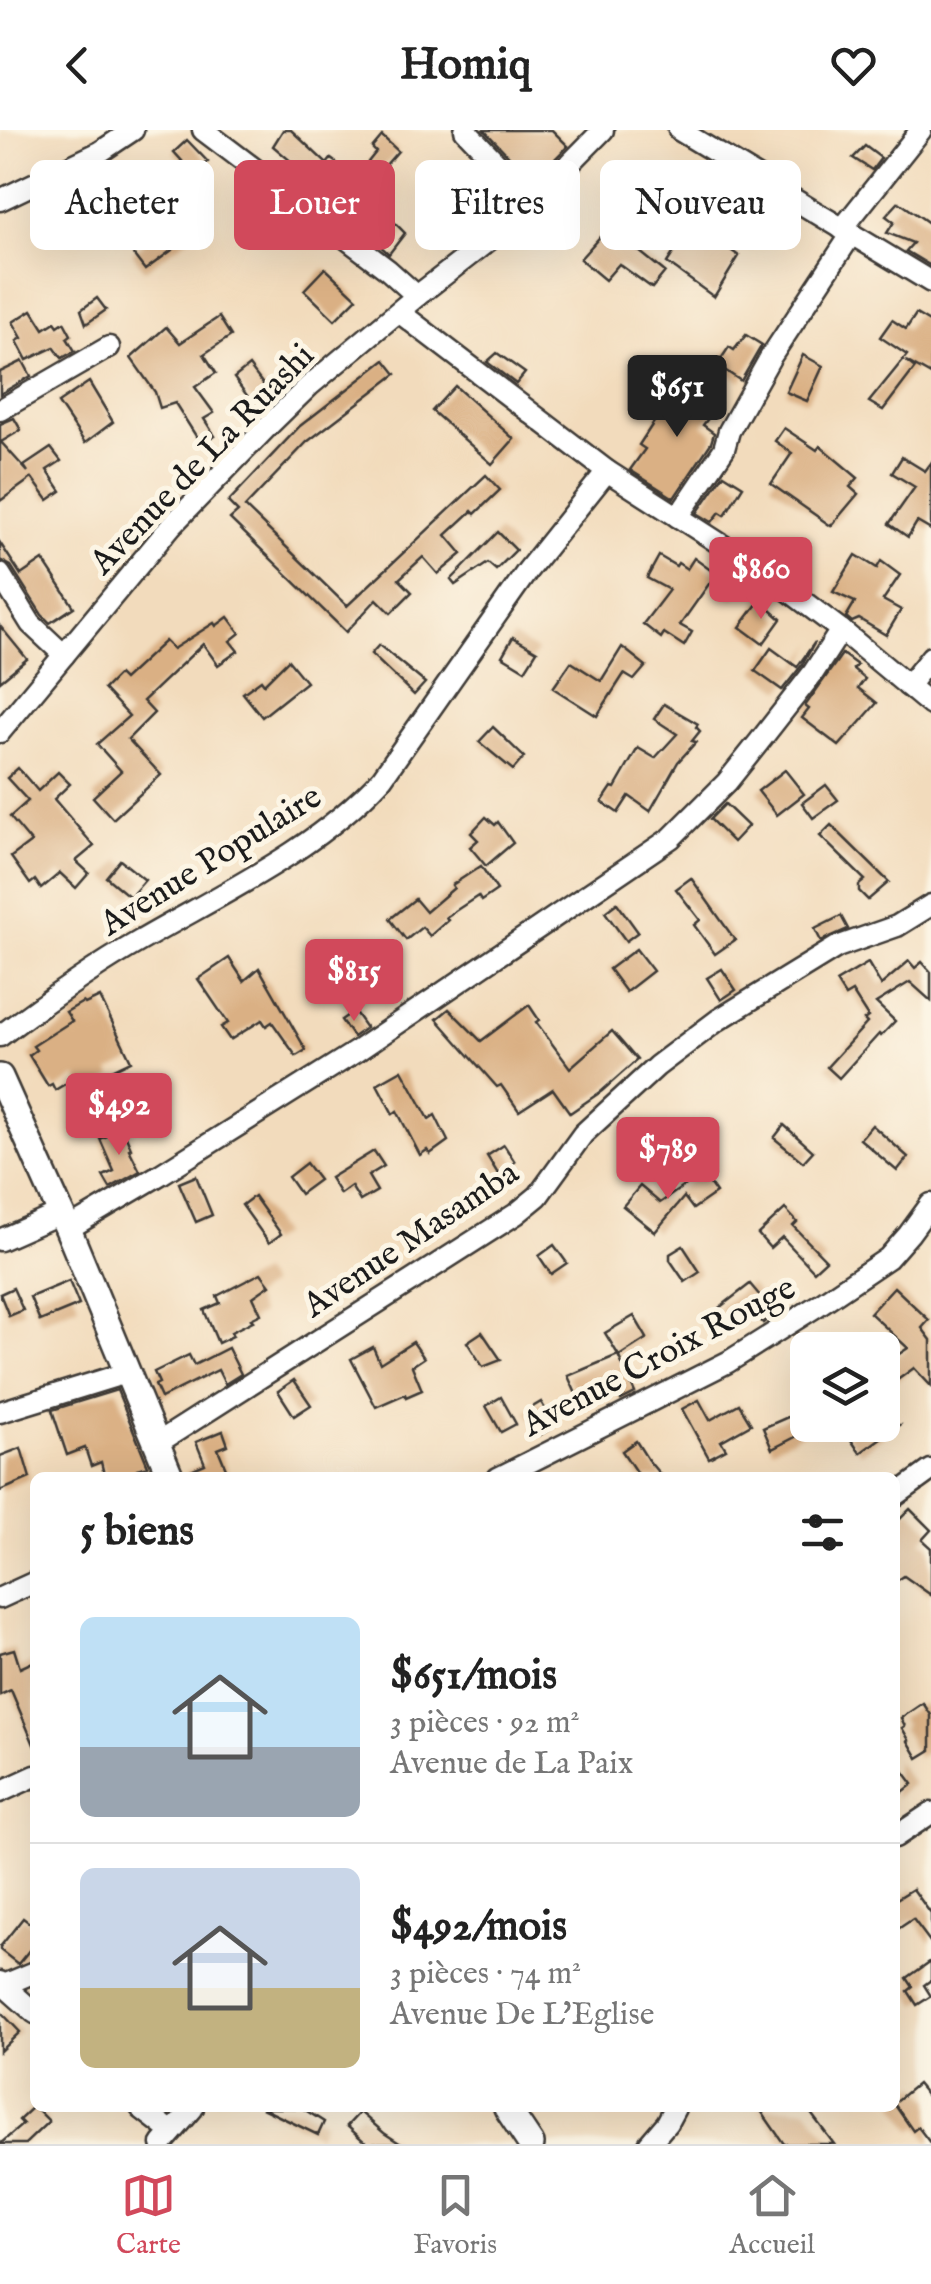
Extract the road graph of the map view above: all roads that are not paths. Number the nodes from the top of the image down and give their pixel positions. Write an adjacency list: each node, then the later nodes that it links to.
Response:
1 (133, 130): 9 (street)
2 (203, 130): 13 (street)
3 (465, 130): 7 (street)
4 (603, 130): 8 (street, Avenue de La Ruashi)
5 (679, 130): 10 (street)
6 (921, 130): 10 (street)
7 (493, 160)
8 (573, 160)
9 (0, 200)
10 (847, 232): 12 (street); 18 (street)
11 (476, 250): 13 (street, Avenue de La Ruashi)
12 (931, 282)
13 (417, 296): 14 (street, Avenue de La Ruashi)
14 (399, 312): 17 (street); 21 (street, Avenue de La Ruashi)
15 (109, 347): 16 (street)
16 (0, 410)
17 (608, 471): 18 (street); 27 (street, Avenue Populaire)
18 (678, 517): 20 (street)
19 (0, 574): 21 (street)
20 (841, 630): 23 (street); 30 (street)
21 (64, 655): 25 (street, Avenue de La Ruashi)
22 (931, 657): 23 (street)
23 (908, 686): 24 (street)
24 (931, 706)
25 (0, 732)
26 (928, 912): 34 (street, Avenue Masamba)
27 (0, 1036)
28 (0, 1076): 30 (street)
29 (931, 1204): 37 (street, Avenue Croix Rouge)
30 (64, 1221): 31 (street); 32 (street)
31 (0, 1240)
32 (126, 1372): 33 (street); 34 (street)
33 (0, 1412)
34 (156, 1444): 36 (street)
35 (931, 1470): 38 (street)
36 (168, 1472)
37 (510, 1472)
38 (900, 1492)
39 (30, 1584): 40 (street)
40 (0, 1598)
41 (30, 1778): 42 (street)
42 (0, 1792)
43 (931, 1813): 44 (street)
44 (900, 1834)
45 (30, 1974): 46 (street)
46 (2, 1983): 47 (street)
47 (30, 2008)
48 (144, 2112): 52 (street)
49 (190, 2112): 52 (street)
50 (510, 2112): 53 (street)
51 (673, 2112): 54 (street)
52 (167, 2138)
53 (532, 2144)
54 (649, 2144)

